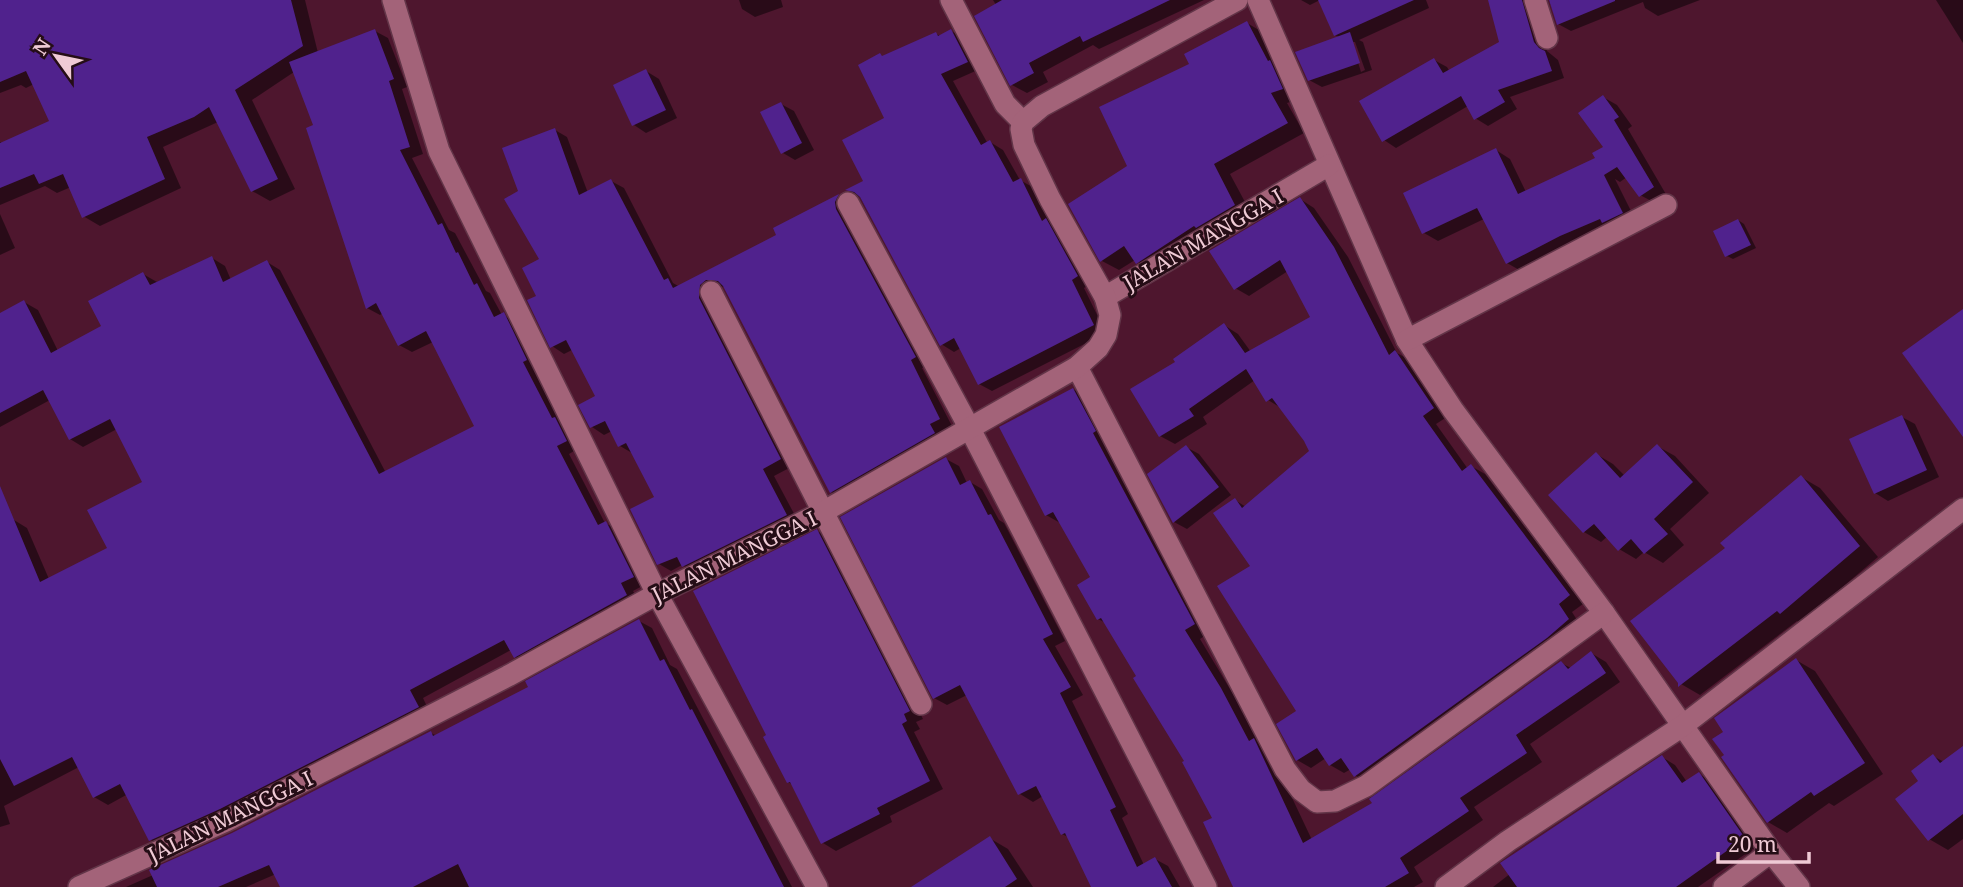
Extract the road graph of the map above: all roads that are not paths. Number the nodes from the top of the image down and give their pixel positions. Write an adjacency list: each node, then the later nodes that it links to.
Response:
1 (393, 0): 18 (street)
2 (951, 0): 7 (street)
3 (1237, 0): 7 (street)
4 (1258, 0): 8 (street)
5 (1535, 0): 6 (street)
6 (1547, 38)
7 (1023, 122): 12 (street)
8 (1329, 165): 12 (street, JALAN MANGGA I); 13 (street)
9 (848, 202): 15 (street)
10 (1666, 205): 13 (street)
11 (711, 292): 17 (street)
12 (1105, 297): 14 (street, JALAN MANGGA I)
13 (1407, 340): 19 (street)
14 (1077, 367): 15 (street, JALAN MANGGA I); 19 (street)
15 (970, 429): 17 (street, JALAN MANGGA I); 25 (street)
16 (1963, 509): 21 (street)
17 (823, 512): 18 (street, JALAN MANGGA I); 20 (street)
18 (657, 594): 23 (street, JALAN MANGGA I); 24 (street)
19 (1604, 613): 21 (street)
20 (920, 705)
21 (1681, 727): 22 (street); 26 (street)
22 (1771, 852): 27 (street); 28 (street)
23 (79, 887)
24 (817, 887)
25 (1206, 887)
26 (1446, 887)
27 (1724, 887)
28 (1798, 887)

